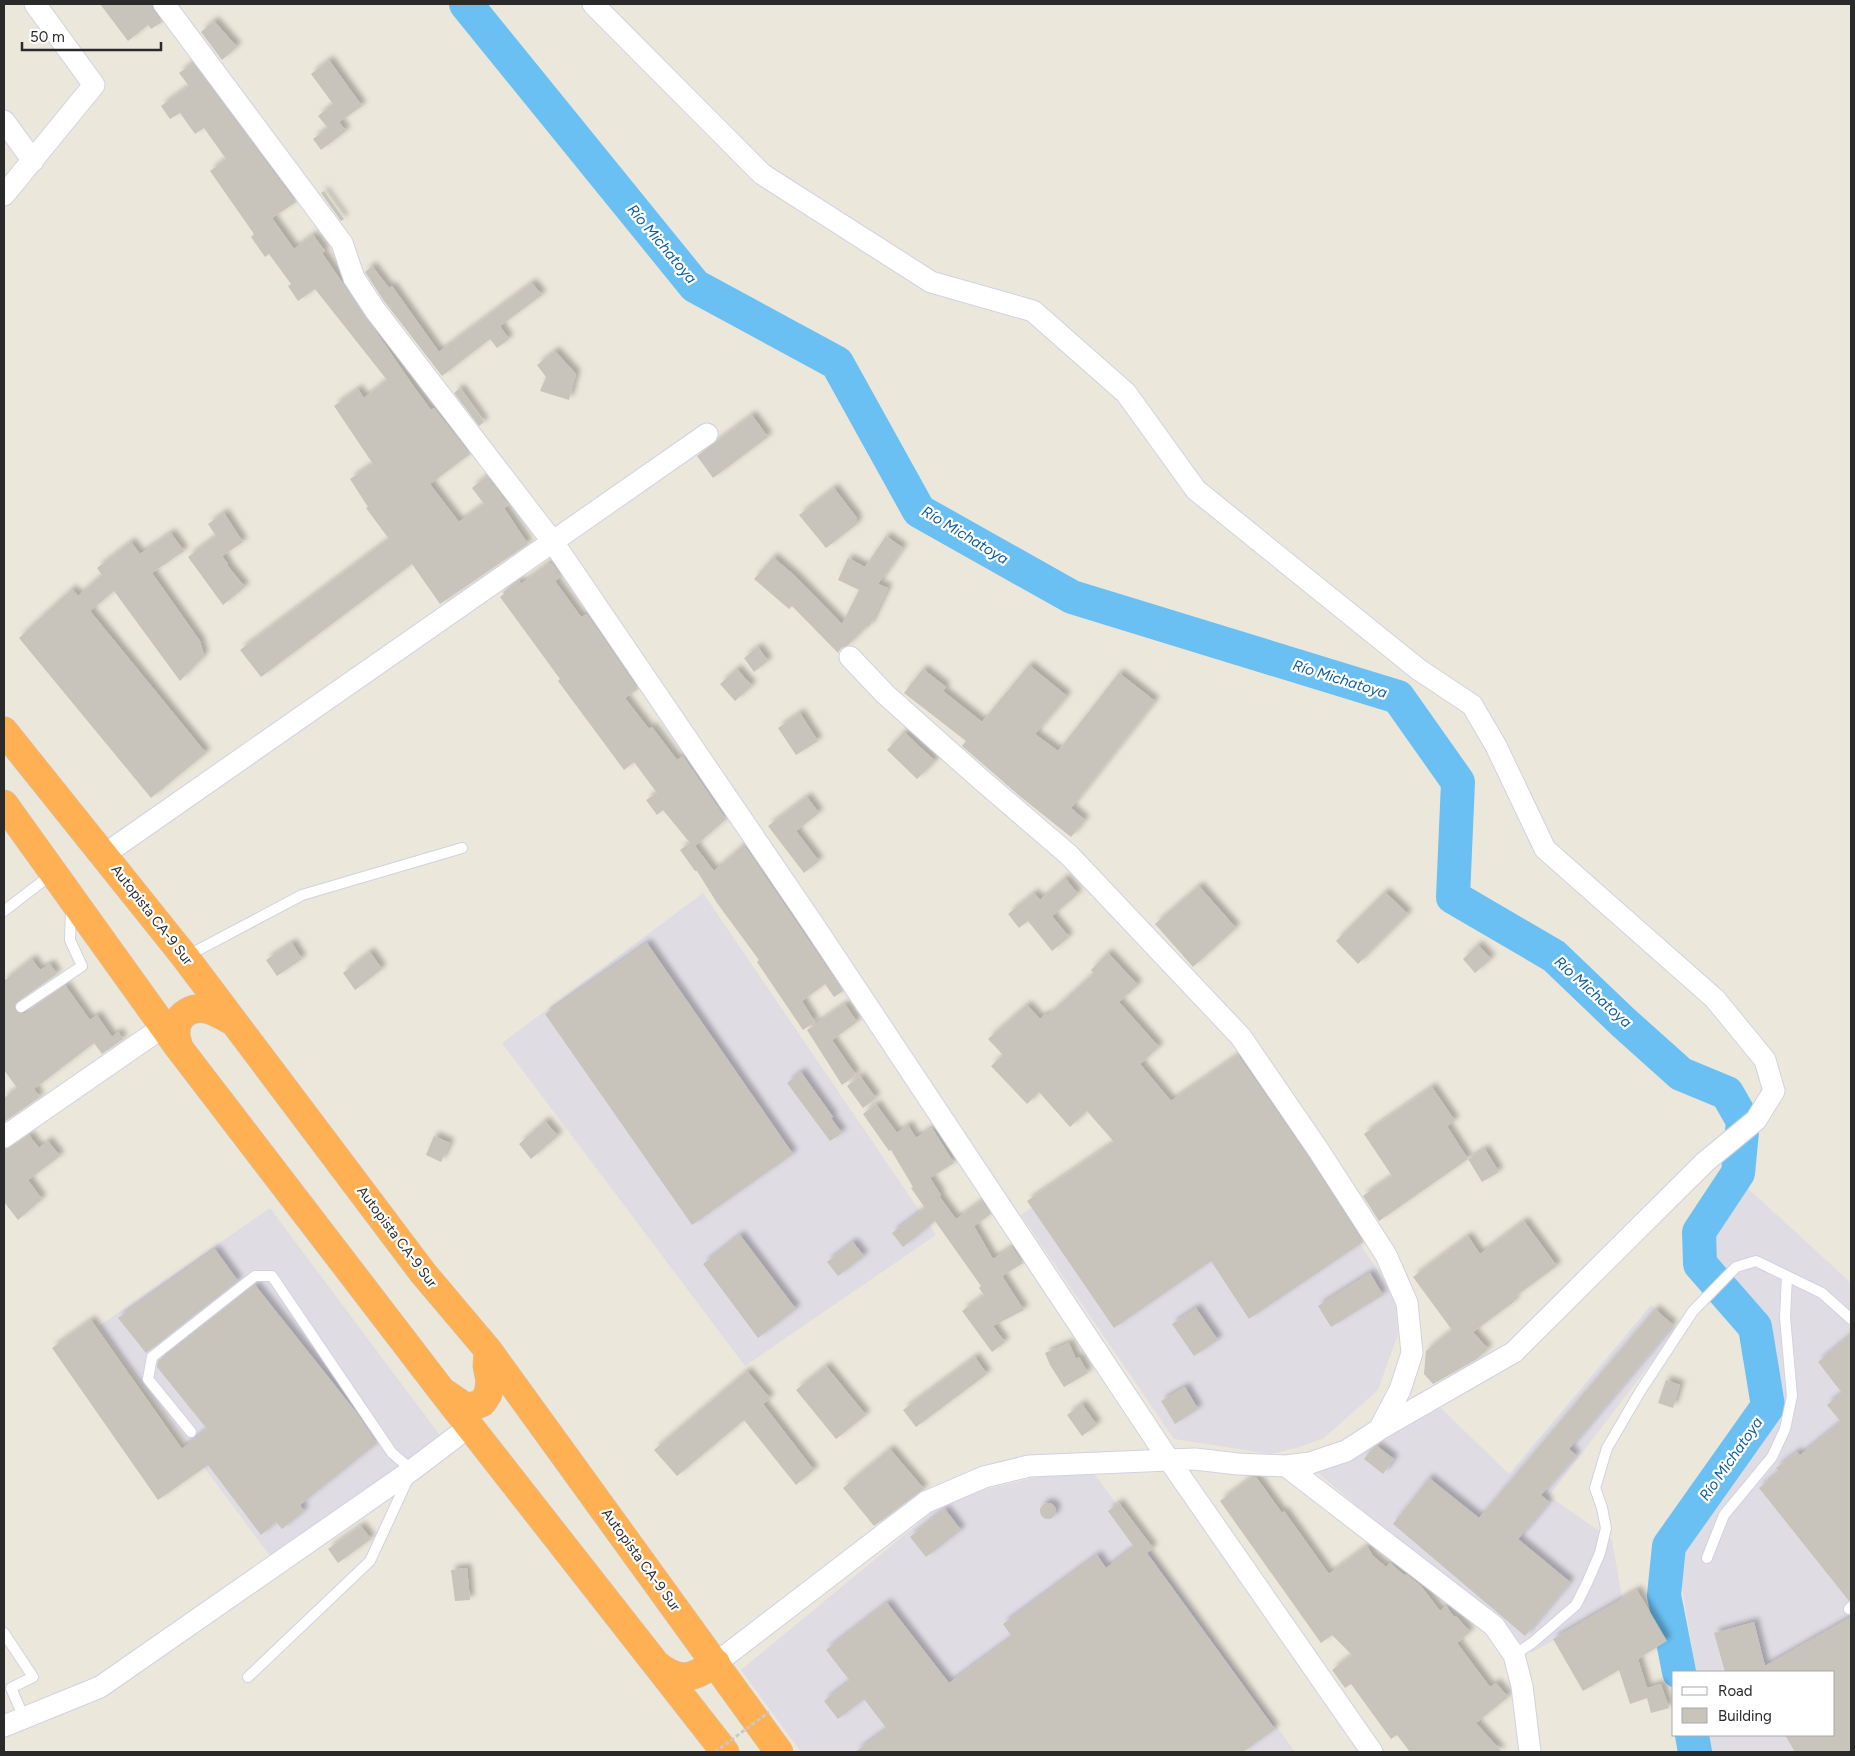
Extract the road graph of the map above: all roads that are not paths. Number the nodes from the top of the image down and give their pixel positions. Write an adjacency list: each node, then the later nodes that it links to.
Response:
1 (34, 4): 5 (street)
2 (164, 4): 8 (street)
3 (593, 4): 28 (street)
4 (4, 121): 5 (street)
5 (33, 161): 6 (street)
6 (4, 195)
7 (707, 434): 8 (street)
8 (553, 542): 13 (street); 30 (street)
9 (850, 657): 28 (street)
10 (4, 731): 13 (highway, Autopista CA-9 Sur)
11 (4, 804): 14 (highway)
12 (462, 848): 17 (lane)
13 (105, 854): 17 (highway, Autopista CA-9 Sur)
14 (52, 874): 15 (highway); 16 (lane)
15 (72, 900): 18 (lane); 20 (highway)
16 (4, 910)
17 (185, 956): 19 (highway, Autopista CA-9 Sur)
18 (20, 1007)
19 (236, 1022): 21 (highway); 25 (highway, Autopista CA-9 Sur)
20 (164, 1027): 21 (highway); 22 (street)
21 (179, 1048): 26 (highway)
22 (4, 1137)
23 (1787, 1276): 24 (lane); 33 (lane); 35 (lane)
24 (1851, 1319)
25 (488, 1350): 26 (highway); 37 (highway, Autopista CA-9 Sur)
26 (442, 1391): 27 (highway)
27 (470, 1426): 32 (street); 36 (highway)
28 (1380, 1429): 31 (street)
29 (191, 1432): 32 (lane)
30 (1169, 1460): 31 (street); 37 (street); 43 (street)
31 (1286, 1466): 35 (street)
32 (412, 1470): 38 (lane); 39 (street)
33 (1706, 1558)
34 (4, 1634): 39 (lane)
35 (1514, 1655): 44 (street)
36 (654, 1663): 37 (highway); 41 (highway)
37 (716, 1663): 42 (highway, Autopista CA-9 Sur)
38 (248, 1677)
39 (24, 1718): 40 (street)
40 (4, 1726)
41 (725, 1752)
42 (779, 1752)
43 (1372, 1752)
44 (1530, 1752)

